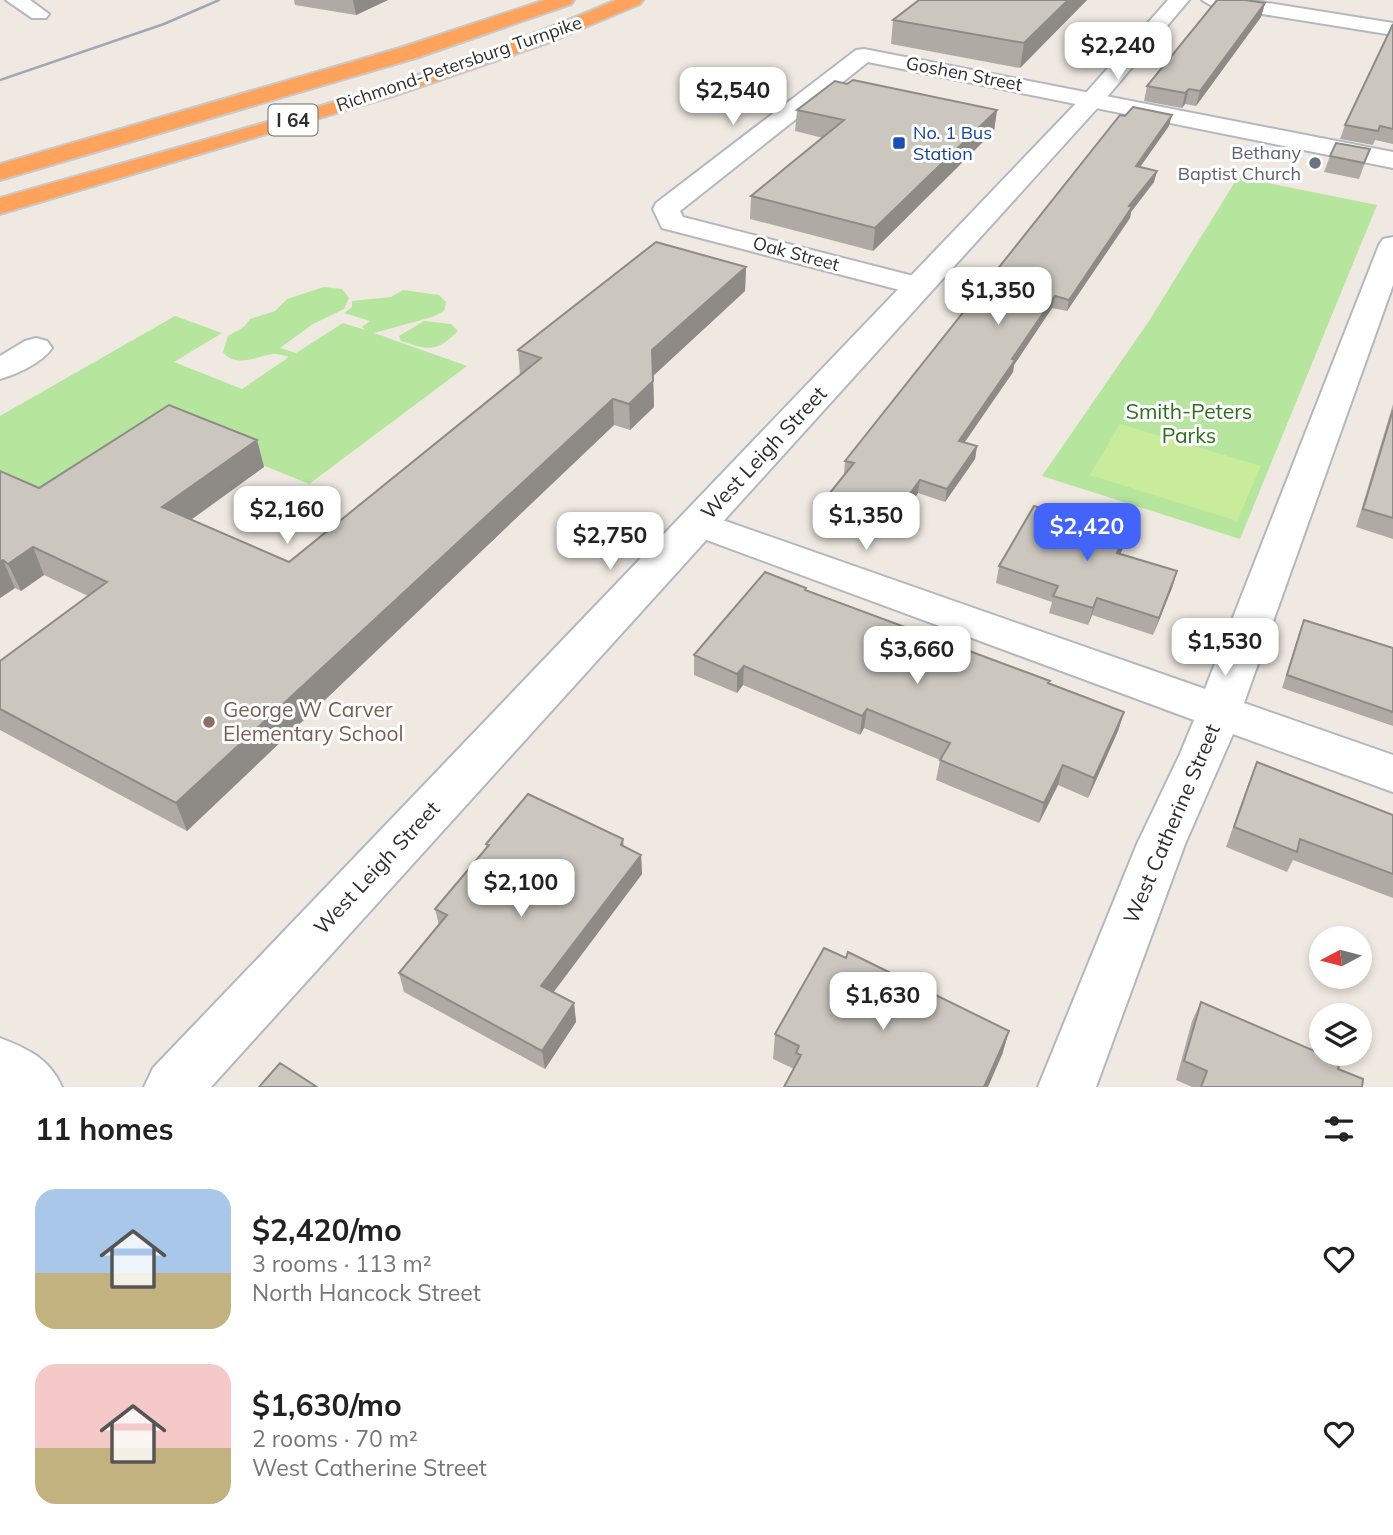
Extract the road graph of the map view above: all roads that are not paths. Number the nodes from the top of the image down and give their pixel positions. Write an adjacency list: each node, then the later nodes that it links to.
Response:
1 (16, 0): 7 (street)
2 (564, 0): 12 (highway, Richmond-Petersburg Turnpike / I 64)
3 (634, 0): 8 (highway, Richmond-Petersburg Turnpike / I 64)
4 (1179, 0): 10 (street, West Leigh Street)
5 (1212, 0): 9 (street)
6 (654, 4): 8 (highway)
7 (39, 14)
8 (582, 23): 13 (highway, Richmond-Petersburg Turnpike / I 64)
9 (1393, 29)
10 (1093, 99): 11 (street, Goshen Street); 14 (street, Goshen Street); 16 (street, West Leigh Street)
11 (1393, 159)
12 (0, 173)
13 (0, 206)
14 (672, 222): 16 (street, Oak Street)
15 (1393, 245): 20 (street, West Catherine Street)
16 (919, 286): 19 (street, West Leigh Street)
17 (36, 348): 18 (street)
18 (0, 369)
19 (698, 524): 20 (street); 24 (street, West Leigh Street)
20 (1219, 711): 21 (street); 25 (street, West Catherine Street)
21 (1393, 774)
22 (0, 1065): 23 (street)
23 (33, 1087)
24 (173, 1087)
25 (1067, 1087)

